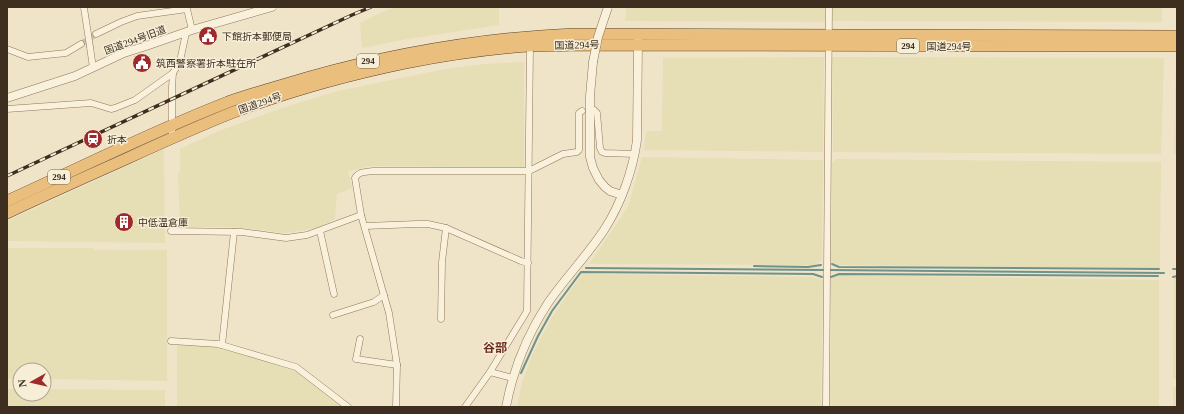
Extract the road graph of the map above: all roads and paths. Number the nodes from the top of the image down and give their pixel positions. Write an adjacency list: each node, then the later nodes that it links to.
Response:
1 (272, 7): 5 (street, 国道294号旧道)
2 (608, 7): 24 (street, bridge)
3 (828, 7): 9 (street)
4 (84, 8): 14 (street, bridge)
5 (189, 31): 6 (street); 14 (street, 国道294号旧道); 15 (street)
6 (96, 34)
7 (1177, 36): 9 (highway, 国道294号 / 294)
8 (638, 40): 9 (highway, 国道294号 / 294); 11 (highway, 国道294号 / 294); 20 (highway, 国道294号 / 294); 22 (street)
9 (828, 40): 12 (highway, 国道294号 / 294); 48 (street)
10 (81, 44): 13 (street)
11 (530, 46): 21 (highway, 国道294号 / 294); 23 (street)
12 (1177, 46)
13 (7, 49)
14 (92, 68): 16 (street, 国道294号旧道)
15 (173, 73): 17 (street); 20 (street)
16 (7, 98)
17 (7, 109)
18 (594, 110): 22 (street)
19 (582, 111): 23 (street)
20 (172, 126): 21 (street); 25 (highway, 国道294号 / 294)
21 (172, 138): 26 (highway, 国道294号 / 294)
22 (635, 154): 24 (street)
23 (529, 171): 27 (street); 33 (street)
24 (622, 195): 43 (street)
25 (7, 201)
26 (7, 213)
27 (361, 215): 28 (street); 30 (street)
28 (365, 226): 29 (street); 35 (street)
29 (446, 228): 33 (street); 37 (street)
30 (320, 230): 32 (street); 34 (street)
31 (172, 232): 32 (street)
32 (234, 232): 40 (street)
33 (528, 263): 42 (street)
34 (334, 294)
35 (384, 295): 36 (street); 41 (street)
36 (332, 315)
37 (441, 319)
38 (360, 339): 41 (street)
39 (171, 341): 40 (street)
40 (222, 345): 44 (street)
41 (397, 365): 45 (street)
42 (490, 372): 43 (street); 46 (street)
43 (512, 378): 47 (street)
44 (348, 407)
45 (396, 407)
46 (465, 407)
47 (506, 407)
48 (826, 407)

